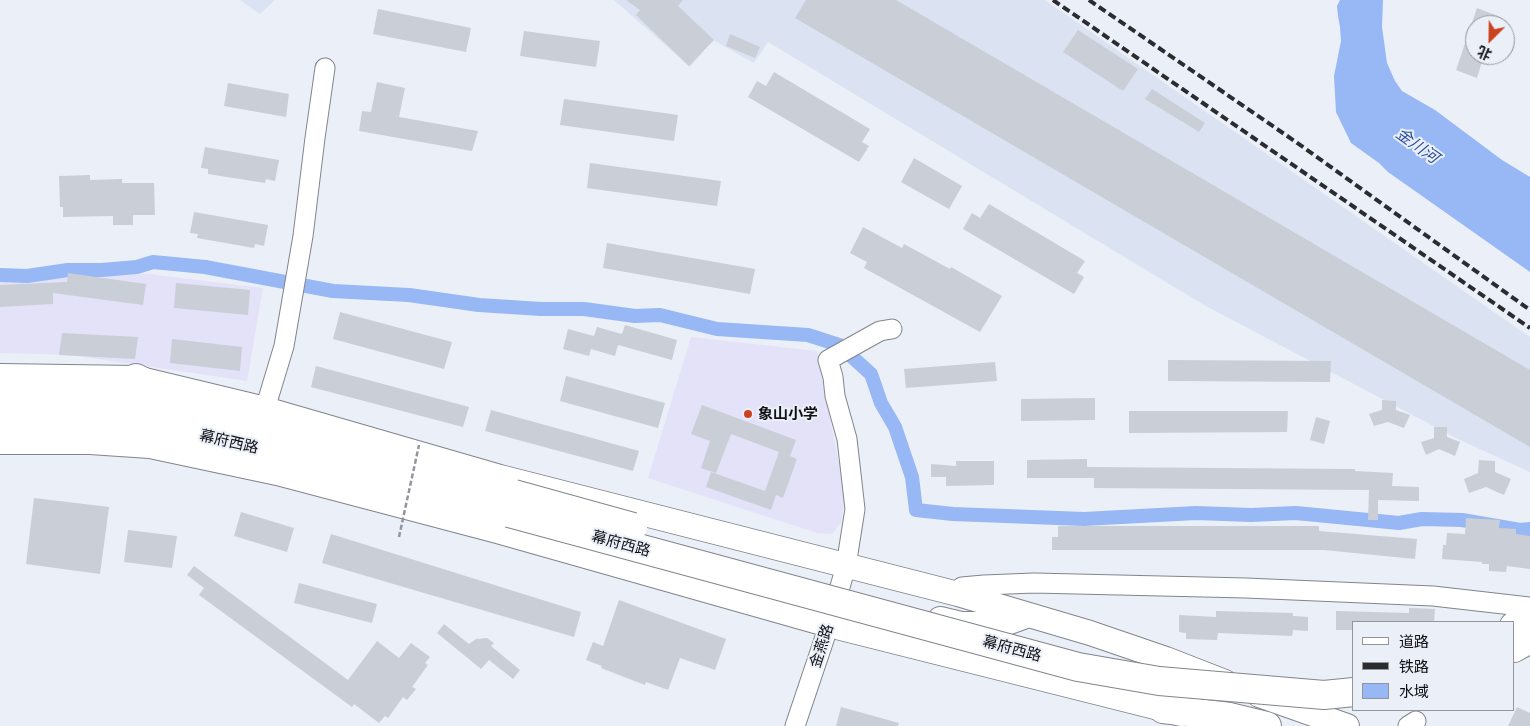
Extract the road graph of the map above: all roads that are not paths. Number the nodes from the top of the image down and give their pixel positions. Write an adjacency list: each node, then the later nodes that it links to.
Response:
1 (326, 68): 6 (street)
2 (892, 329): 16 (street, 金燕路)
3 (0, 376): 4 (main road, 幕府西路)
4 (136, 378): 6 (main road, 幕府西路); 7 (highway)
5 (0, 400): 7 (highway, 幕府西路)
6 (265, 409): 13 (main road, 幕府西路)
7 (198, 410): 13 (highway, 幕府西路)
8 (0, 420): 9 (highway, 幕府西路)
9 (160, 427): 11 (highway); 12 (highway, 幕府西路)
10 (0, 442): 11 (main road, 幕府西路)
11 (90, 442): 14 (main road, 幕府西路)
12 (361, 476): 13 (highway, 幕府西路); 14 (highway)
13 (506, 494): 15 (main road, 幕府西路); 29 (highway, 幕府西路, bridge); 30 (highway, 幕府西路, bridge)
14 (424, 512): 19 (main road, 幕府西路)
15 (761, 544): 16 (main road, 幕府西路); 19 (main road)
16 (846, 566): 17 (street, 金燕路); 18 (main road, 幕府西路)
17 (839, 592): 21 (main road); 24 (street, 金燕路)
18 (958, 594): 20 (street); 23 (main road, 幕府西路)
19 (750, 603): 24 (main road, 幕府西路)
20 (1530, 607)
21 (916, 612): 23 (main road); 27 (main road)
22 (1530, 614): 25 (highway)
23 (1029, 616): 35 (main road, 幕府西路)
24 (829, 625): 27 (main road, 幕府西路); 32 (street, 金燕路)
25 (1515, 625)
26 (1530, 639): 28 (highway)
27 (908, 645): 31 (main road, 幕府西路)
28 (1515, 647)
29 (1352, 675)
30 (1352, 692)
31 (1163, 708): 33 (main road, 幕府西路); 34 (highway)
32 (795, 726)
33 (1218, 726)
34 (1267, 726)
35 (1347, 726)

